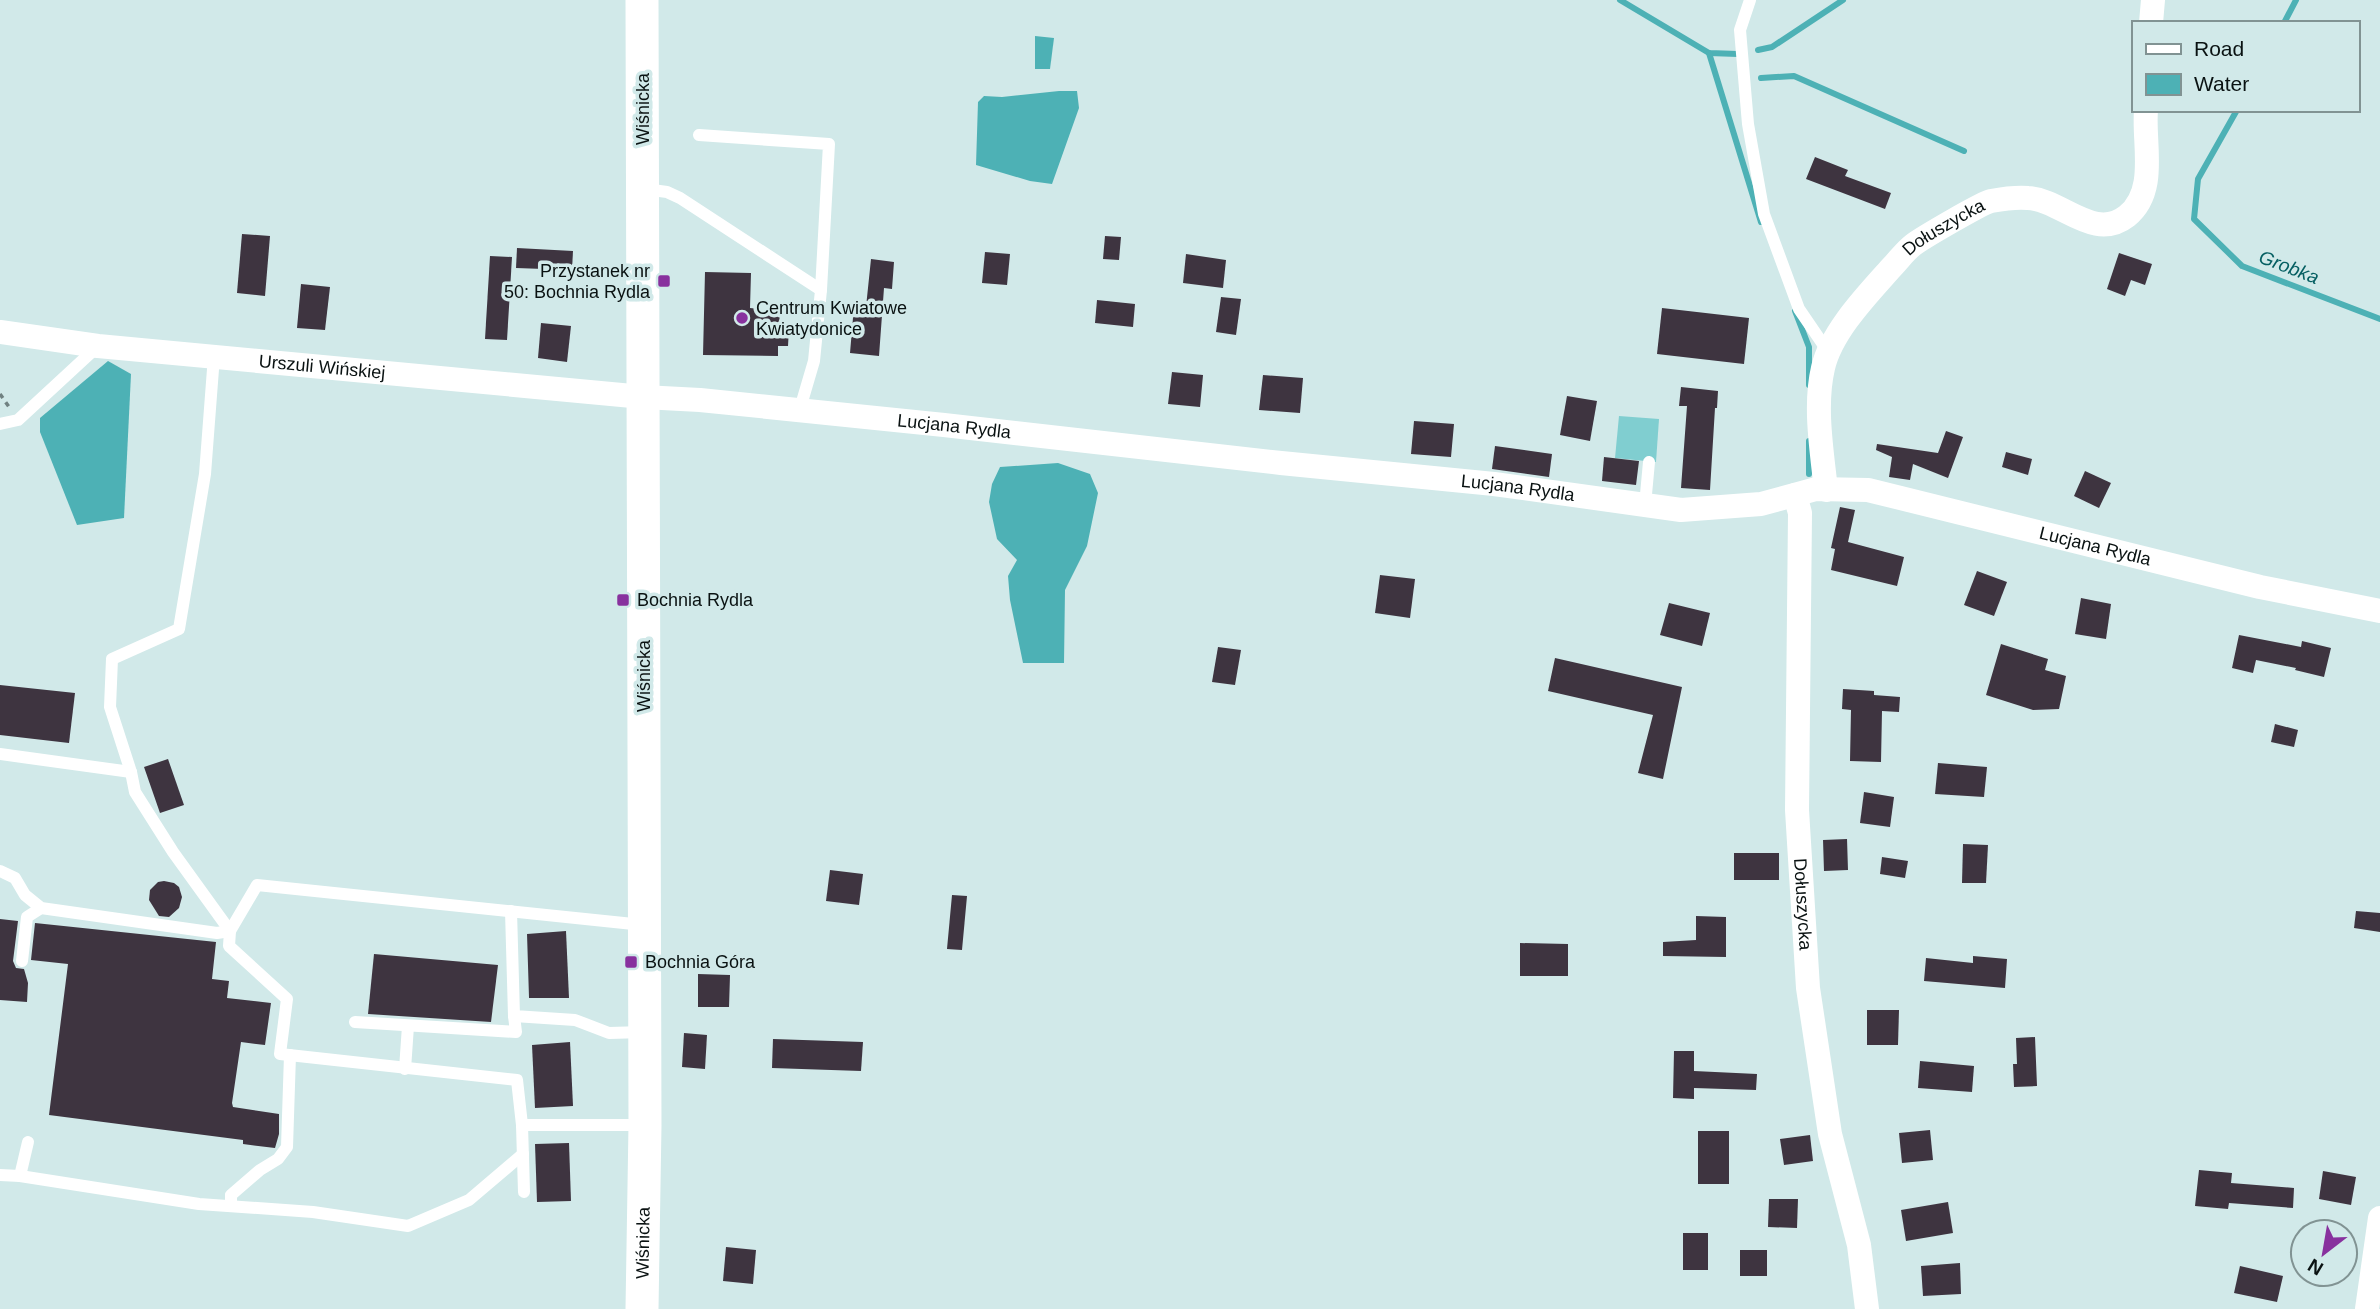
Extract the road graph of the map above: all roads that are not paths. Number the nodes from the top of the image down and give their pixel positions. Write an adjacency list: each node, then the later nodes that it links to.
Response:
1 (642, 0): 7 (main road, Wiśnicka)
2 (1750, 0): 11 (lane)
3 (2153, 0): 4 (street)
4 (2151, 21)
5 (2146, 112): 11 (street, Dołuszycka)
6 (699, 135): 8 (lane)
7 (643, 189): 8 (lane); 13 (main road, Wiśnicka)
8 (821, 290): 14 (lane)
9 (0, 332): 10 (street, Urszuli Wińskiej)
10 (99, 346): 12 (street, Urszuli Wińskiej); 15 (lane)
11 (1829, 353): 17 (street, Dołuszycka)
12 (214, 356): 13 (street, Urszuli Wińskiej); 22 (lane)
13 (643, 397): 14 (street, Lucjana Rydla); 26 (main road, Wiśnicka)
14 (799, 412): 19 (street, Lucjana Rydla)
15 (0, 424)
16 (1649, 462): 19 (lane)
17 (1826, 490): 18 (street, Lucjana Rydla); 20 (street, Lucjana Rydla)
18 (1795, 495): 19 (street, Lucjana Rydla); 45 (street, Dołuszycka)
19 (1645, 505)
20 (2380, 611)
21 (0, 754): 22 (lane)
22 (131, 772): 27 (lane)
23 (0, 871): 24 (lane)
24 (41, 908): 27 (lane); 28 (lane)
25 (511, 911): 26 (lane); 27 (lane); 29 (lane)
26 (644, 926): 32 (main road, Wiśnicka)
27 (230, 931): 33 (lane)
28 (22, 961)
29 (514, 1016): 31 (lane); 32 (lane)
30 (355, 1022): 31 (lane)
31 (408, 1026): 34 (lane)
32 (645, 1032): 36 (main road, Wiśnicka)
33 (290, 1055): 34 (lane); 42 (lane)
34 (405, 1069): 35 (lane)
35 (522, 1125): 36 (lane); 38 (lane)
36 (645, 1125): 44 (main road, Wiśnicka)
37 (28, 1142): 40 (lane)
38 (523, 1154): 41 (lane); 42 (lane)
39 (0, 1175): 40 (lane)
40 (20, 1176): 42 (lane)
41 (524, 1192)
42 (230, 1206)
43 (2380, 1218): 46 (street)
44 (642, 1309)
45 (1867, 1309)
46 (2367, 1309)

